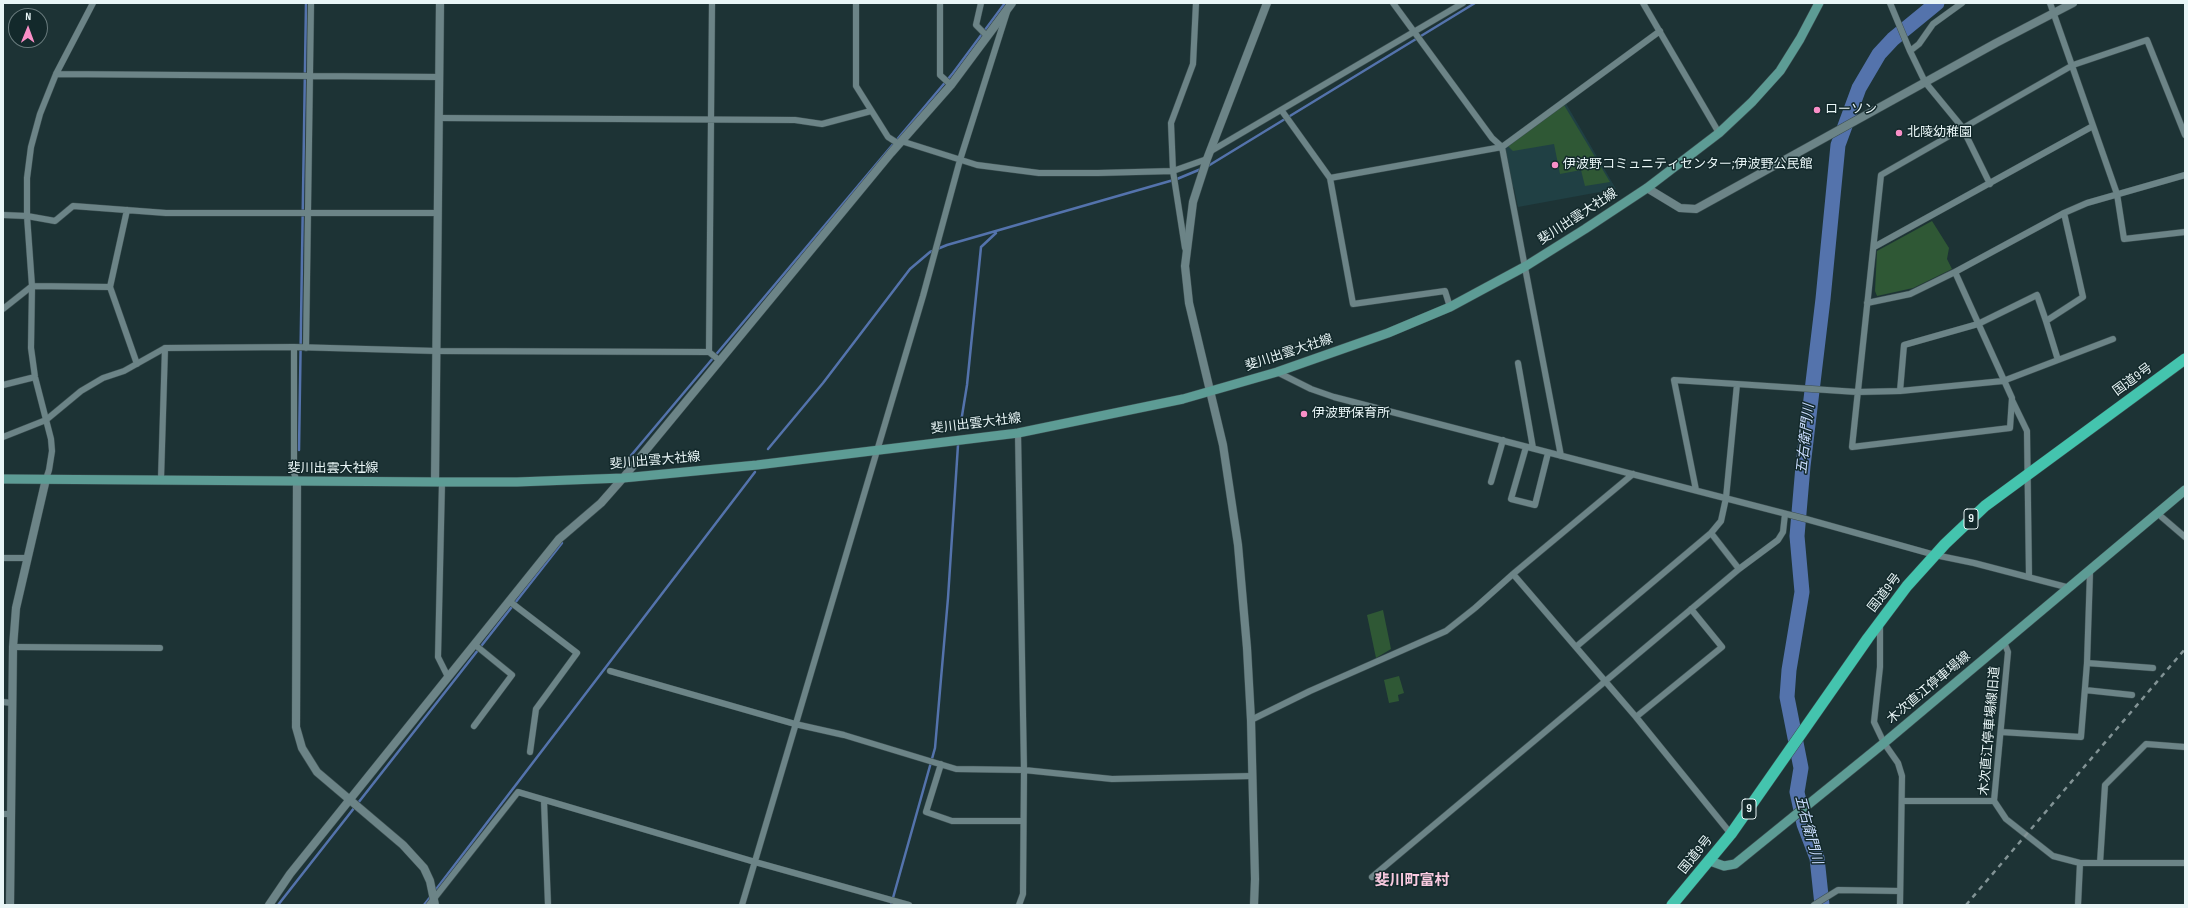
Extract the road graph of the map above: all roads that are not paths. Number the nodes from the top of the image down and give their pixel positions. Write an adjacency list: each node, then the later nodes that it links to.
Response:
1 (93, 3): 25 (street)
2 (311, 3): 26 (street)
3 (440, 3): 27 (street)
4 (712, 3): 33 (street)
5 (856, 3): 30 (street)
6 (940, 3): 29 (street)
7 (981, 3): 22 (street)
8 (1196, 3): 43 (street)
9 (1267, 3): 41 (street)
10 (1392, 3): 20 (street)
11 (1463, 3): 20 (street)
12 (1643, 3): 21 (street)
13 (1819, 3): 37 (main road, 斐川出雲大社線)
14 (1890, 3): 23 (street)
15 (1962, 3): 23 (street)
16 (2050, 3): 19 (street)
17 (2073, 3): 19 (street)
18 (1009, 7): 22 (street); 42 (street)
19 (2054, 11): 24 (street); 28 (street)
20 (1414, 30): 31 (street); 40 (street)
21 (1660, 31): 37 (street); 40 (street)
22 (987, 36): 29 (street)
23 (1910, 51): 28 (street)
24 (2073, 65): 34 (street); 35 (street); 36 (street)
25 (56, 74): 26 (street); 54 (street)
26 (310, 76): 27 (street); 50 (street)
27 (439, 77): 32 (street)
28 (1925, 82): 36 (street); 47 (street)
29 (951, 85): 39 (street)
30 (871, 111): 33 (street); 39 (street)
31 (1282, 111): 41 (street); 45 (street)
32 (439, 118): 33 (street); 51 (street)
33 (712, 120): 72 (street)
34 (2183, 122): 38 (street)
35 (2094, 126): 46 (street); 48 (street)
36 (1962, 127): 46 (street); 56 (street)
37 (1719, 133): 47 (main road, 斐川出雲大社線)
38 (2185, 135)
39 (900, 143): 42 (street); 74 (street)
40 (1502, 147): 45 (street); 58 (street)
41 (1209, 155): 43 (street); 57 (street)
42 (960, 160): 43 (street); 93 (street)
43 (1173, 171): 57 (street)
44 (2185, 175): 48 (street)
45 (1330, 178): 63 (street)
46 (1990, 184): 56 (street)
47 (1647, 188): 58 (main road, 斐川出雲大社線)
48 (2117, 194): 52 (street); 55 (street)
49 (127, 210): 50 (street); 54 (street); 61 (street)
50 (309, 213): 51 (street); 70 (street)
51 (437, 213): 71 (street)
52 (2064, 213): 59 (street); 65 (street)
53 (3, 215): 54 (street)
54 (27, 216): 60 (street)
55 (2185, 232)
56 (1874, 247): 62 (street)
57 (1186, 251): 83 (street)
58 (1526, 266): 63 (main road, 斐川出雲大社線); 95 (street)
59 (1955, 272): 62 (street); 66 (street)
60 (32, 286): 61 (street); 64 (street); 79 (street)
61 (110, 287): 77 (street)
62 (1867, 303): 85 (street)
63 (1450, 307): 78 (main road, 斐川出雲大社線)
64 (3, 309)
65 (2046, 321): 66 (street); 75 (street)
66 (1978, 324): 80 (street); 84 (street)
67 (2113, 339): 75 (street)
68 (294, 347): 69 (street); 70 (street); 102 (street)
69 (166, 348): 77 (street); 101 (street)
70 (306, 348): 71 (street)
71 (436, 351): 72 (street); 103 (street)
72 (709, 352): 74 (street)
73 (2185, 359): 97 (highway, 国道9号 / 9)
74 (719, 360): 98 (street)
75 (2058, 360): 80 (street)
76 (1518, 363): 92 (street)
77 (137, 364): 87 (street)
78 (1278, 372): 83 (main road, 斐川出雲大社線); 90 (street)
79 (35, 377): 82 (street); 87 (street)
80 (2003, 380): 84 (street); 86 (street)
81 (1737, 384): 85 (street); 105 (street); 107 (street)
82 (3, 385)
83 (1211, 391): 88 (main road, 斐川出雲大社線); 138 (street)
84 (1900, 391): 85 (street)
85 (1857, 392): 86 (street)
86 (2012, 398): 97 (street)
87 (46, 420): 89 (street); 100 (street)
88 (1018, 433): 93 (main road, 斐川出雲大社線); 146 (street)
89 (3, 437)
90 (1503, 440): 91 (street); 104 (street)
91 (1526, 447): 92 (street); 94 (street)
92 (1533, 448): 94 (street)
93 (876, 450): 98 (main road, 斐川出雲大社線); 139 (street)
94 (1548, 452): 95 (street)
95 (1561, 456): 96 (street)
96 (1633, 474): 105 (street); 117 (street)
97 (2028, 474): 112 (highway, 国道9号 / 9); 118 (street)
98 (623, 478): 103 (main road, 斐川出雲大社線); 120 (street)
99 (3, 479): 100 (main road, 斐川出雲大社線)
100 (46, 479): 101 (main road, 斐川出雲大社線); 114 (street)
101 (161, 479): 102 (main road, 斐川出雲大社線)
102 (297, 482): 103 (main road, 斐川出雲大社線); 148 (street)
103 (439, 482): 131 (street)
104 (1491, 482)
105 (1696, 490): 107 (street)
106 (2185, 490): 108 (main road, 木次直江停車場線)
107 (1726, 498): 109 (street); 110 (street)
108 (2157, 513): 111 (street); 116 (main road, 木次直江停車場線)
109 (1786, 514): 112 (street); 115 (street)
110 (1711, 533): 115 (street); 125 (street)
111 (2185, 538)
112 (1936, 556): 118 (street); 122 (highway, 国道9号 / 9)
113 (3, 558): 114 (street)
114 (27, 558): 126 (street)
115 (1739, 569): 121 (street)
116 (2090, 572): 119 (main road, 木次直江停車場線); 128 (street)
117 (1513, 574): 125 (street); 138 (street)
118 (2029, 577): 119 (street)
119 (2070, 588): 123 (main road, 木次直江停車場線)
120 (509, 601): 124 (street); 144 (street)
121 (1691, 609): 132 (street); 137 (street)
122 (1880, 622): 142 (street); 154 (highway, 国道9号 / 9)
123 (2004, 642): 141 (street, 木次直江停車場線旧道); 142 (main road, 木次直江停車場線)
124 (474, 644): 131 (street); 140 (street)
125 (1577, 646): 132 (street)
126 (13, 647): 127 (street); 136 (street)
127 (160, 648)
128 (2087, 663): 129 (street); 133 (street)
129 (2153, 668)
130 (610, 671): 139 (street)
131 (448, 677): 148 (street)
132 (1605, 681): 137 (street); 160 (street)
133 (2085, 690): 134 (street); 141 (street)
134 (2132, 695)
135 (3, 702): 136 (street)
136 (12, 702): 152 (street)
137 (1636, 718): 154 (street)
138 (1251, 720): 147 (street)
139 (795, 724): 145 (street); 156 (street)
140 (474, 726)
141 (2001, 732): 151 (street, 木次直江停車場線旧道)
142 (1884, 743): 150 (street); 155 (main road, 木次直江停車場線)
143 (2185, 747): 158 (street)
144 (530, 752)
145 (941, 764): 146 (street); 153 (street)
146 (1024, 770): 147 (street); 153 (street)
147 (1252, 776): 172 (street)
148 (349, 801): 163 (street); 165 (street)
149 (544, 801): 156 (street); 163 (street); 167 (street)
150 (1902, 801): 151 (street); 161 (street)
151 (1994, 801): 157 (street, 木次直江停車場線旧道)
152 (7, 814): 164 (street)
153 (1023, 821): 171 (street)
154 (1731, 834): 155 (highway, 国道9号 / 9)
155 (1710, 861): 173 (highway, 国道9号 / 9)
156 (755, 862): 162 (street); 168 (street)
157 (2080, 863): 158 (street, 木次直江停車場線旧道); 176 (street)
158 (2100, 863): 159 (street, 木次直江停車場線旧道)
159 (2185, 863)
160 (1372, 877)
161 (1900, 891): 174 (street); 175 (street)
162 (884, 898): 169 (street); 170 (street)
163 (435, 901): 166 (street)
164 (10, 905)
165 (269, 905)
166 (429, 905)
167 (548, 905)
168 (742, 905)
169 (882, 905)
170 (909, 905)
171 (1019, 905)
172 (1254, 905)
173 (1672, 905)
174 (1814, 905)
175 (1900, 905)
176 (2078, 905)

